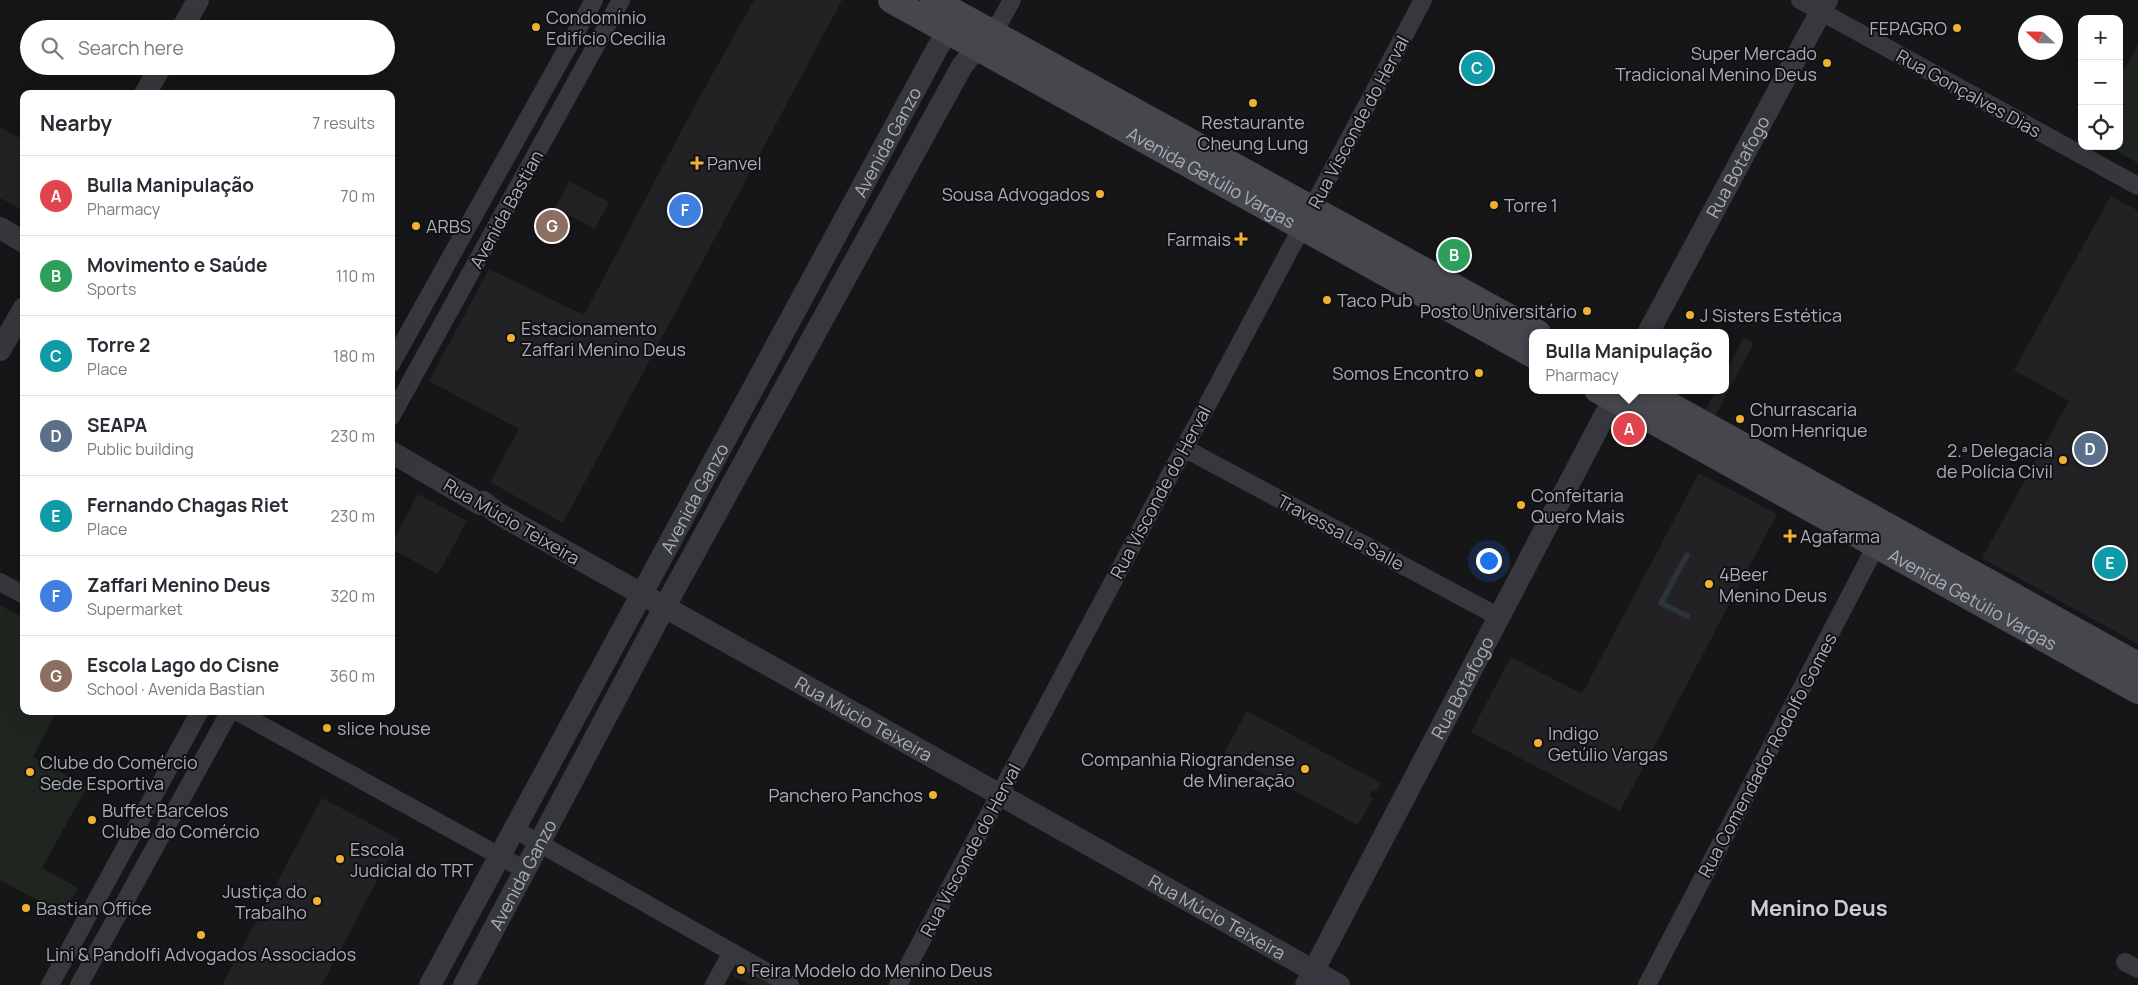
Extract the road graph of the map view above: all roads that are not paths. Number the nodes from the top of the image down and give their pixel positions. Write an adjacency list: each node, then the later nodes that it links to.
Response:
1 (198, 0): 10 (street)
2 (594, 0): 14 (street, Avenida Bastian)
3 (621, 0): 16 (street, Avenida Bastian)
4 (891, 0): 11 (main road, Avenida Getúlio Vargas)
5 (933, 0): 11 (main road, Avenida Getúlio Vargas)
6 (1012, 0): 12 (street)
7 (1423, 0): 18 (street, Rua Visconde do Herval)
8 (1800, 0): 9 (street, Rua Gonçalves Dias)
9 (1824, 6): 17 (street, Rua Gonçalves Dias); 25 (street, Rua Botafogo)
10 (187, 20)
11 (954, 23): 12 (main road, Avenida Getúlio Vargas); 22 (street, Avenida Ganzo)
12 (984, 39): 18 (main road, Avenida Getúlio Vargas); 23 (street, Avenida Ganzo)
13 (156, 75): 15 (street)
14 (543, 88): 16 (street); 28 (street, Avenida Bastian)
15 (148, 90)
16 (566, 101): 32 (street, Avenida Bastian)
17 (2138, 186)
18 (1299, 214): 24 (main road, Avenida Getúlio Vargas); 27 (main road, Avenida Getúlio Vargas); 33 (street, Rua Visconde do Herval)
19 (0, 228): 20 (street)
20 (20, 240)
21 (20, 315): 26 (street)
22 (794, 316): 23 (street); 38 (street, Avenida Ganzo)
23 (818, 329): 39 (street, Avenida Ganzo)
24 (1530, 329)
25 (1650, 329)
26 (0, 350)
27 (1529, 353)
28 (395, 357)
29 (1609, 394): 40 (street, Rua Botafogo)
30 (1611, 394): 35 (main road, Avenida Getúlio Vargas)
31 (1650, 394): 35 (main road, Avenida Getúlio Vargas)
32 (395, 410)
33 (1184, 448): 40 (street, Travessa La Salle); 46 (street, Rua Visconde do Herval)
34 (395, 454): 38 (street, Rua Múcio Teixeira)
35 (1873, 530): 41 (main road, Avenida Getúlio Vargas); 42 (main road, Avenida Getúlio Vargas); 63 (street, Rua Comendador Rodolfo Gomes)
36 (0, 582): 37 (street)
37 (20, 593)
38 (640, 594): 39 (street, Rua Múcio Teixeira); 47 (street, Avenida Ganzo)
39 (664, 607): 46 (street, Rua Múcio Teixeira); 48 (street, Avenida Ganzo)
40 (1499, 617): 54 (street, Rua Botafogo)
41 (2138, 665)
42 (2138, 691)
43 (198, 715): 51 (street)
44 (228, 715): 52 (street)
45 (243, 715): 49 (street)
46 (999, 795): 54 (street, Rua Múcio Teixeira); 61 (street, Rua Visconde do Herval)
47 (514, 829): 48 (street); 49 (street, Avenida Ganzo)
48 (539, 843): 50 (street, Avenida Ganzo); 53 (street)
49 (500, 856): 50 (street); 57 (street, Avenida Ganzo)
50 (525, 870): 58 (street, Avenida Ganzo)
51 (104, 886): 52 (street); 55 (street)
52 (127, 897): 56 (street)
53 (732, 952): 59 (street); 60 (street)
54 (1310, 978): 62 (street, Rua Múcio Teixeira)
55 (50, 985)
56 (79, 985)
57 (430, 985)
58 (464, 985)
59 (714, 985)
60 (790, 985)
61 (898, 985)
62 (1339, 985)
63 (1647, 985)

